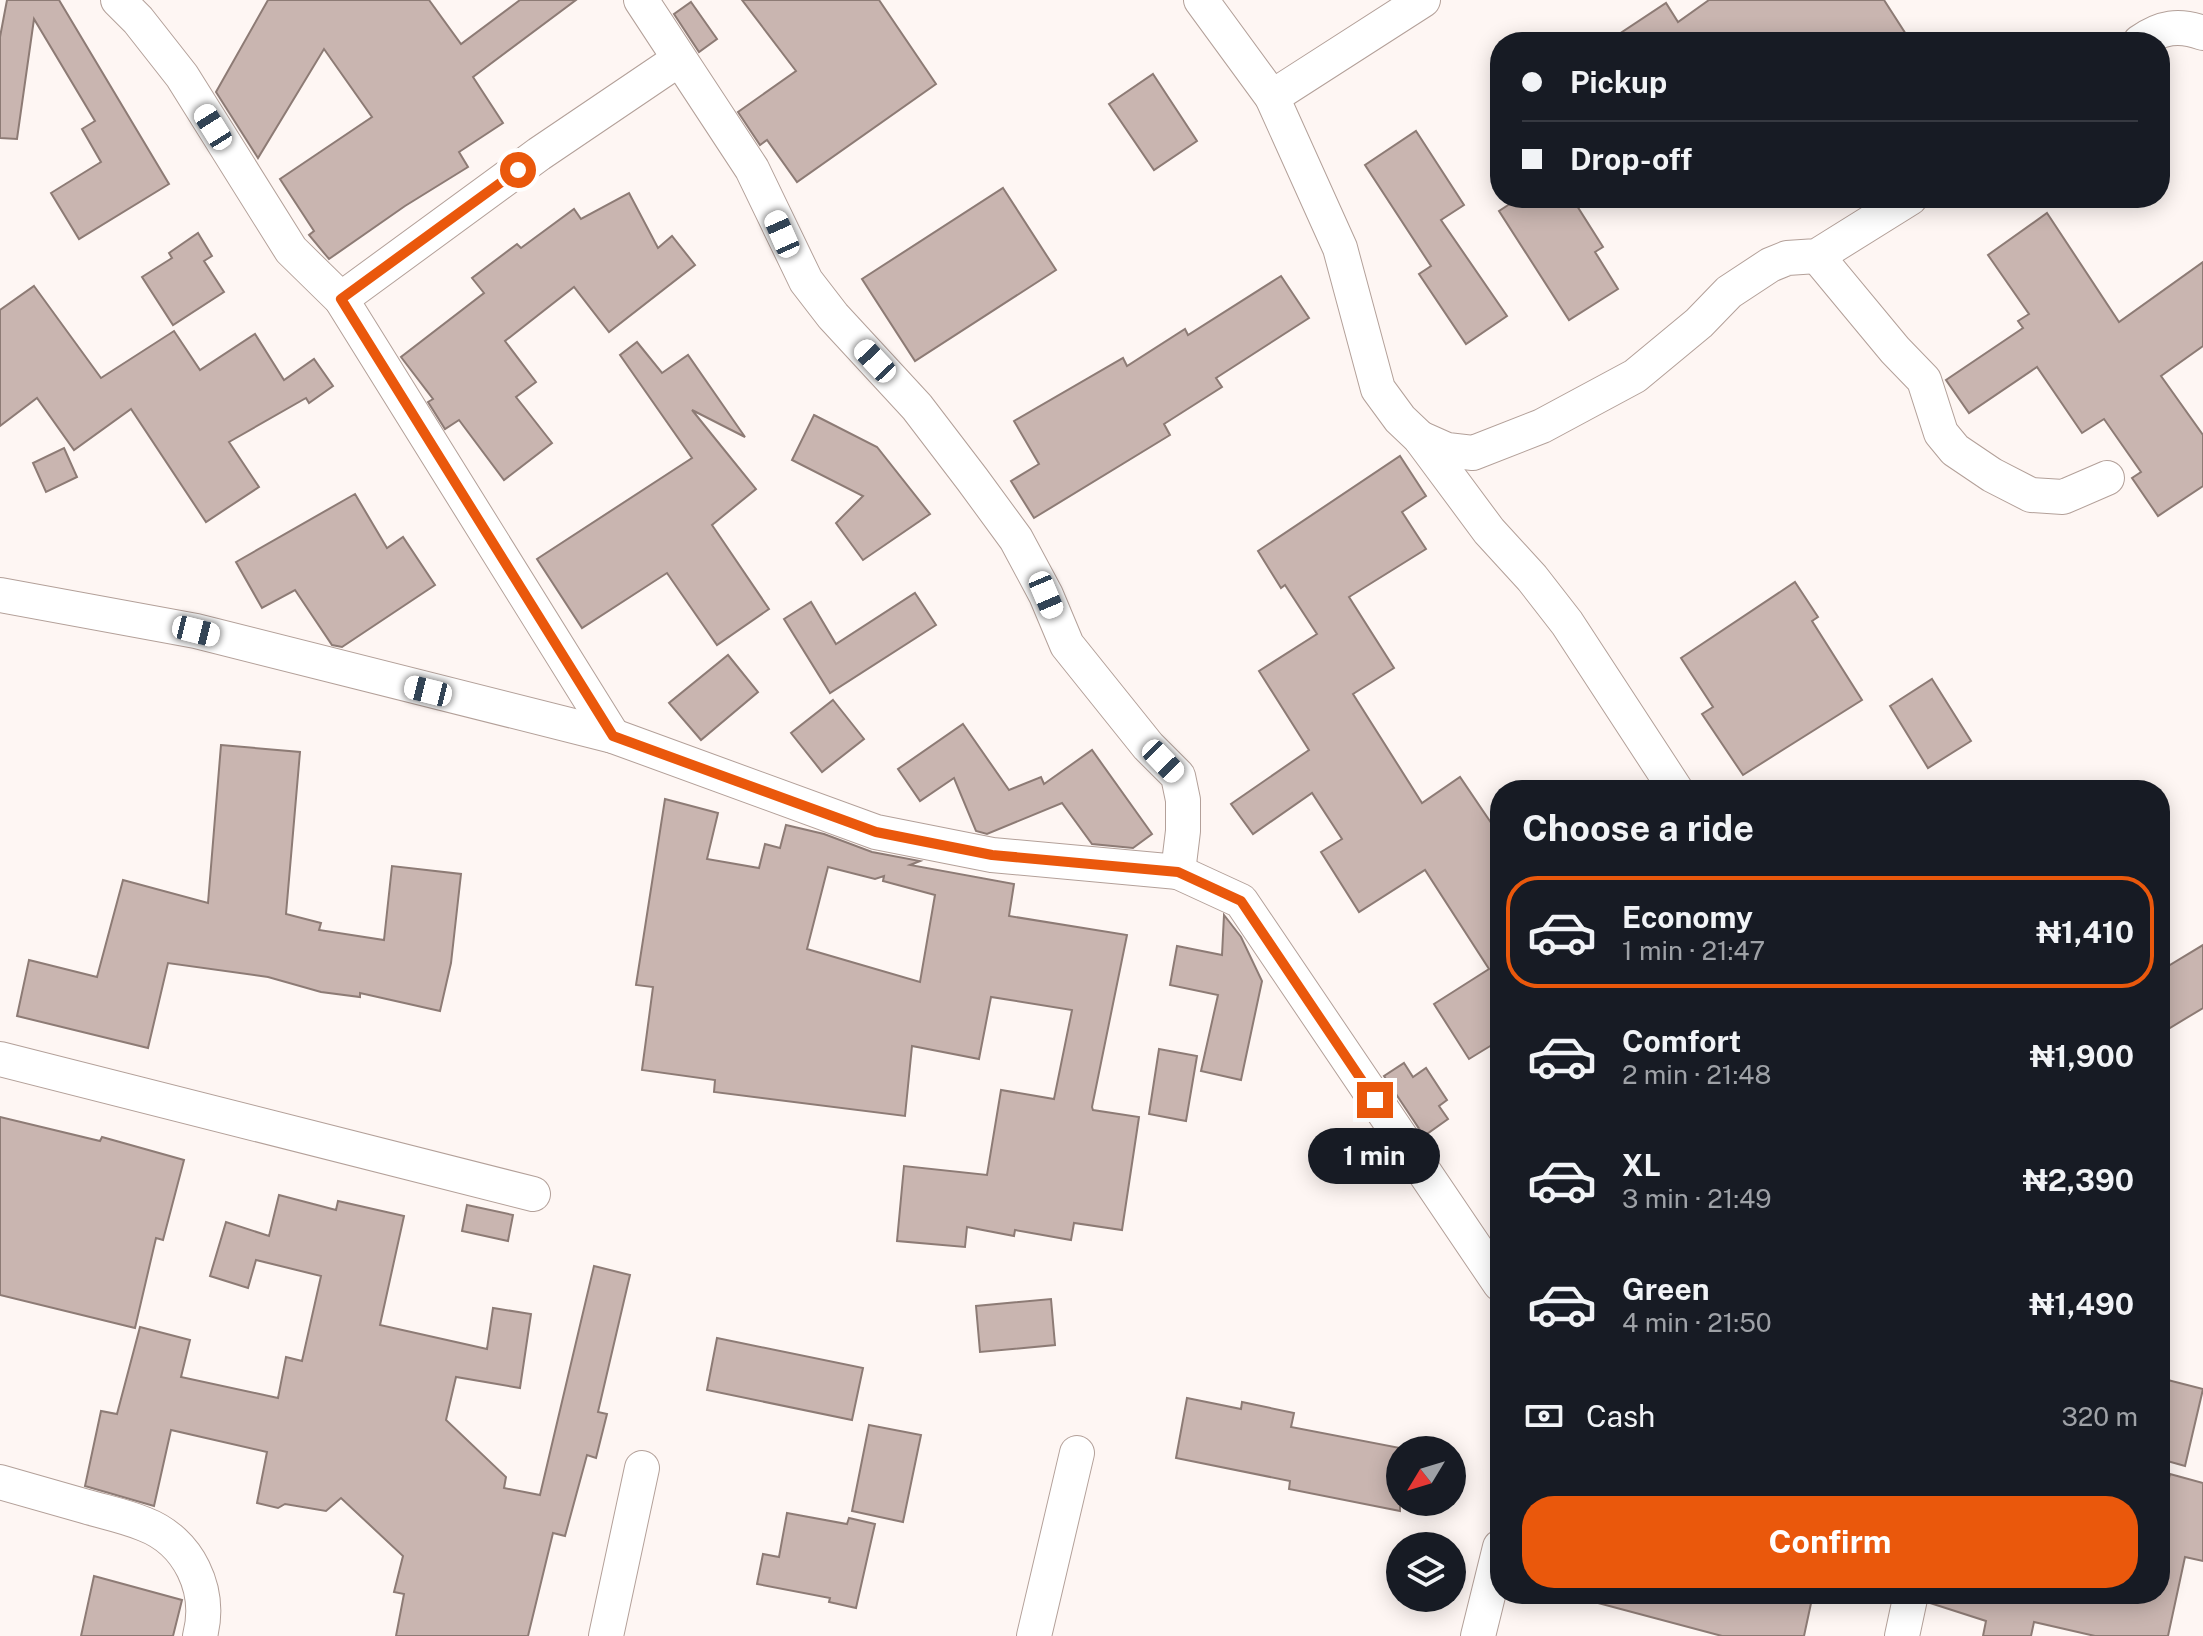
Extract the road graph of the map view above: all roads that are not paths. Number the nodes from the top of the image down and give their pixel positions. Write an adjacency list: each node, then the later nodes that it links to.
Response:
1 (118, 0): 11 (street)
2 (641, 0): 7 (street)
3 (1201, 0): 8 (street)
4 (1423, 0): 8 (street)
5 (2155, 32): 6 (street)
6 (2203, 33)
7 (678, 60): 11 (street); 17 (street)
8 (1272, 97): 12 (street)
9 (1894, 208): 10 (street)
10 (1817, 256): 12 (street); 13 (street)
11 (341, 299): 15 (street)
12 (1420, 438): 16 (street)
13 (2107, 478)
14 (0, 595): 15 (street)
15 (613, 736): 17 (street)
16 (1669, 780)
17 (1178, 872): 20 (street)
18 (0, 1059): 19 (street)
19 (533, 1194)
20 (1490, 1269)
21 (1077, 1453): 28 (street)
22 (642, 1468): 27 (street)
23 (0, 1482): 26 (street)
24 (1490, 1587): 29 (street)
25 (1909, 1604): 30 (street)
26 (200, 1636)
27 (606, 1636)
28 (1034, 1636)
29 (1478, 1636)
30 (1902, 1636)

